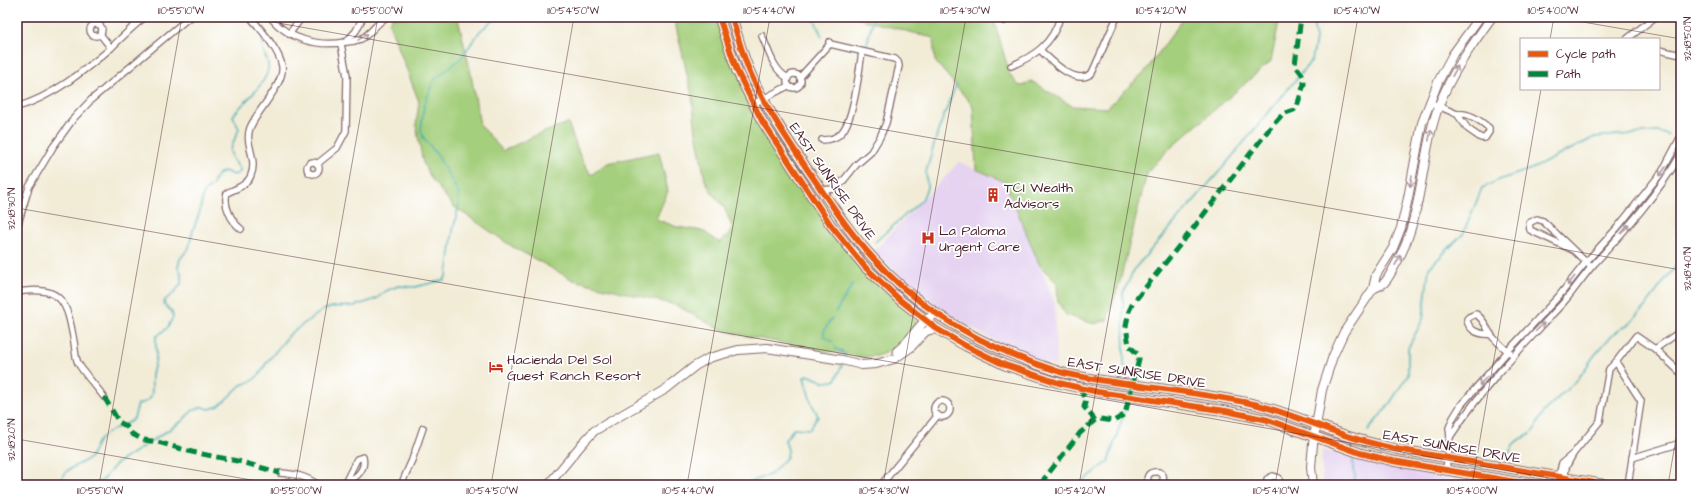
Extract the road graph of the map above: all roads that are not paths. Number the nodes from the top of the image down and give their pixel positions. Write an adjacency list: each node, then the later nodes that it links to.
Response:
1 (145, 17): 20 (street)
2 (191, 17): 42 (street)
3 (250, 17): 43 (street)
4 (270, 17): 16 (street)
5 (302, 17): 16 (street)
6 (363, 17): 19 (street)
7 (387, 17): 19 (street, one-way to 7)
8 (719, 17): 31 (main road, EAST SUNRISE DRIVE)
9 (732, 17): 29 (main road, EAST SUNRISE DRIVE)
10 (1060, 17): 21 (street)
11 (1117, 17): 21 (street)
12 (1480, 17): 30 (street)
13 (1492, 17): 33 (street, one-way to 13)
14 (1655, 17): 18 (street)
15 (100, 34): 20 (street)
16 (289, 34): 19 (street)
17 (762, 36): 27 (street)
18 (1628, 38)
19 (343, 43): 38 (street)
20 (111, 48): 32 (street)
21 (1040, 50): 25 (street)
22 (1660, 50): 24 (street)
23 (862, 52): 26 (street); 36 (street); 39 (street)
24 (1681, 55)
25 (1010, 66)
26 (800, 77): 27 (street); 28 (street)
27 (788, 78): 28 (street)
28 (788, 86): 29 (street)
29 (763, 99): 31 (street); 39 (main road, EAST SUNRISE DRIVE)
30 (1429, 102): 33 (street); 47 (street, one-way to 47)
31 (753, 104): 41 (main road, EAST SUNRISE DRIVE)
32 (17, 107)
33 (1438, 107): 34 (street); 47 (street, one-way to 33)
34 (1457, 114): 34 (street)
35 (1681, 136): 45 (street, one-way to 45)
36 (822, 140)
37 (1681, 154): 46 (street, one-way to 37)
38 (317, 164)
39 (822, 190): 40 (main road, EAST SUNRISE DRIVE)
40 (840, 217): 41 (main road); 49 (main road, EAST SUNRISE DRIVE)
41 (830, 224): 50 (main road, EAST SUNRISE DRIVE)
42 (17, 227)
43 (241, 229)
44 (1574, 250): 44 (street); 45 (street)
45 (1586, 262): 46 (street); 55 (street, one-way to 55)
46 (1591, 267): 56 (street, one-way to 46)
47 (1373, 289): 64 (street)
48 (17, 292): 62 (street)
49 (938, 314): 50 (street); 59 (main road, EAST SUNRISE DRIVE)
50 (925, 320): 51 (main road, EAST SUNRISE DRIVE); 57 (street)
51 (938, 329): 57 (street); 61 (main road, EAST SUNRISE DRIVE)
52 (1681, 331): 54 (street)
53 (1491, 334): 55 (street)
54 (1655, 349): 58 (street); 60 (street)
55 (1508, 351): 56 (street); 67 (street, one-way to 67)
56 (1513, 356): 67 (street)
57 (842, 360): 76 (street)
58 (1616, 362): 69 (street); 73 (street)
59 (1062, 372): 61 (main road); 64 (main road, EAST SUNRISE DRIVE)
60 (1681, 373)
61 (1059, 383): 66 (main road, EAST SUNRISE DRIVE)
62 (104, 397)
63 (938, 415): 77 (street)
64 (1316, 424): 66 (street); 70 (main road, EAST SUNRISE DRIVE)
65 (423, 428): 75 (street)
66 (1315, 437): 71 (main road, EAST SUNRISE DRIVE); 82 (street)
67 (1450, 438): 70 (street)
68 (1681, 443): 69 (street)
69 (1632, 458): 85 (street)
70 (1448, 459): 71 (street); 73 (main road, EAST SUNRISE DRIVE)
71 (1446, 470): 83 (main road, EAST SUNRISE DRIVE)
72 (280, 473): 74 (street)
73 (1561, 481): 84 (main road, EAST SUNRISE DRIVE)
74 (318, 485)
75 (401, 485)
76 (548, 485)
77 (881, 485)
78 (1151, 485): 79 (street)
79 (1162, 485)
80 (1267, 485): 81 (street)
81 (1279, 485)
82 (1312, 485)
83 (1534, 485)
84 (1607, 485)
85 (1628, 485)

